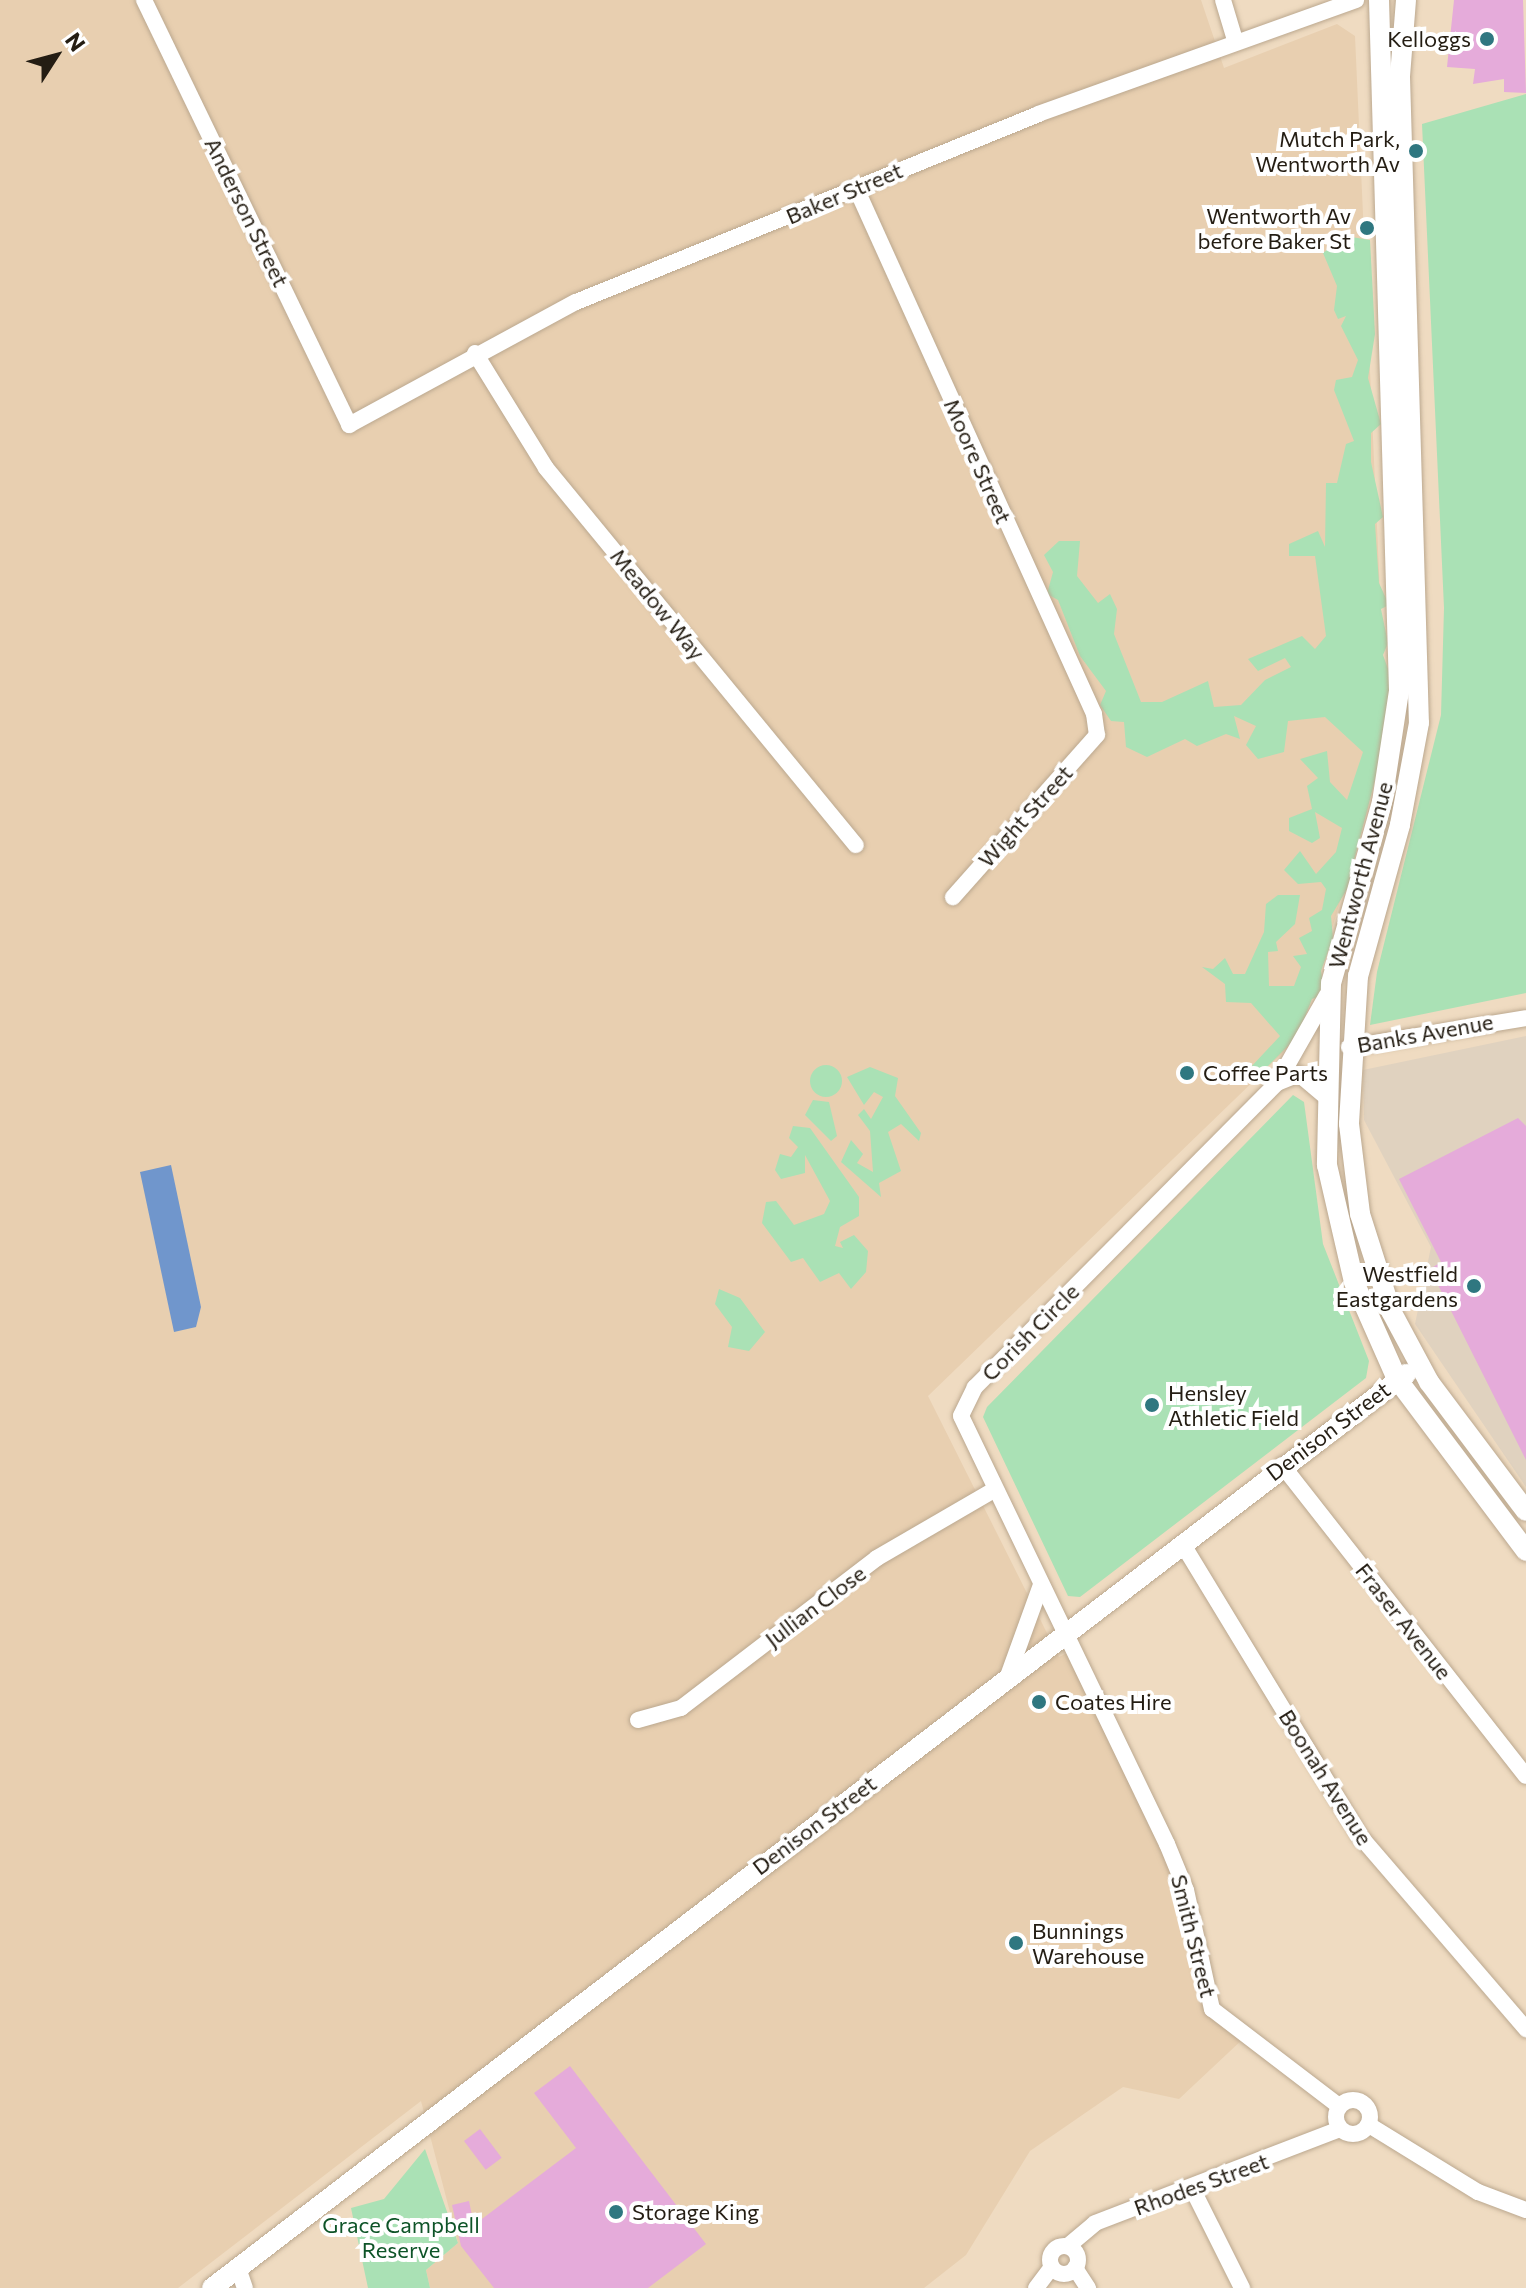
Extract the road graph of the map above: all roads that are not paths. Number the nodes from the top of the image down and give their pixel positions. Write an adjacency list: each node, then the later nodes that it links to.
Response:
1 (144, 0): 9 (street, Anderson Street)
2 (1223, 0): 6 (street)
3 (1356, 0): 6 (street, Baker Street)
4 (1375, 0): 5 (main road); 13 (main road, Wentworth Avenue)
5 (1406, 3): 16 (main road, Wentworth Avenue)
6 (1235, 40): 7 (street, Baker Street)
7 (856, 188): 8 (street, Baker Street); 10 (street, Moore Street)
8 (475, 353): 9 (street, Baker Street); 11 (street, Meadow Way)
9 (349, 425)
10 (1097, 735): 12 (street, Wight Street)
11 (856, 845)
12 (953, 897)
13 (1331, 983): 15 (main road, Wentworth Avenue); 17 (street, Corish Circle)
14 (1526, 1018): 16 (street, Banks Avenue)
15 (1325, 1044): 16 (main road, Banks Avenue); 18 (main road, Wentworth Avenue)
16 (1349, 1047): 19 (main road, Wentworth Avenue)
17 (1277, 1083): 18 (street); 22 (street, Corish Circle)
18 (1325, 1096): 20 (main road, Wentworth Avenue)
19 (1419, 1366): 20 (main road, Denison Street); 23 (main road, Wentworth Avenue)
20 (1397, 1379): 21 (main road, Denison Street); 25 (main road, Wentworth Avenue)
21 (1282, 1465): 24 (main road, Denison Street); 30 (street, Fraser Avenue)
22 (994, 1490): 26 (street, Corish Circle); 29 (street, Jullian Close)
23 (1526, 1511)
24 (1182, 1543): 27 (main road, Denison Street); 31 (street, Boonah Avenue)
25 (1526, 1551)
26 (1041, 1585): 27 (street, Corish Circle); 28 (street)
27 (1065, 1632): 28 (main road, Denison Street); 32 (street, Smith Street)
28 (1008, 1676): 39 (main road, Denison Street)
29 (638, 1720)
30 (1526, 1776)
31 (1526, 2029)
32 (1339, 2106): 33 (street, Smith Street); 34 (street)
33 (1369, 2125): 34 (street, Rhodes Street); 36 (street)
34 (1340, 2129): 35 (street, Rhodes Street)
35 (1192, 2188): 37 (street, Rhodes Street); 45 (street)
36 (1526, 2210)
37 (1068, 2246): 38 (street); 40 (street)
38 (1052, 2267): 40 (street); 43 (street)
39 (238, 2268): 41 (main road, Denison Street); 42 (street)
40 (1075, 2268): 44 (street)
41 (212, 2288)
42 (245, 2288)
43 (1036, 2288)
44 (1088, 2288)
45 (1242, 2288)

